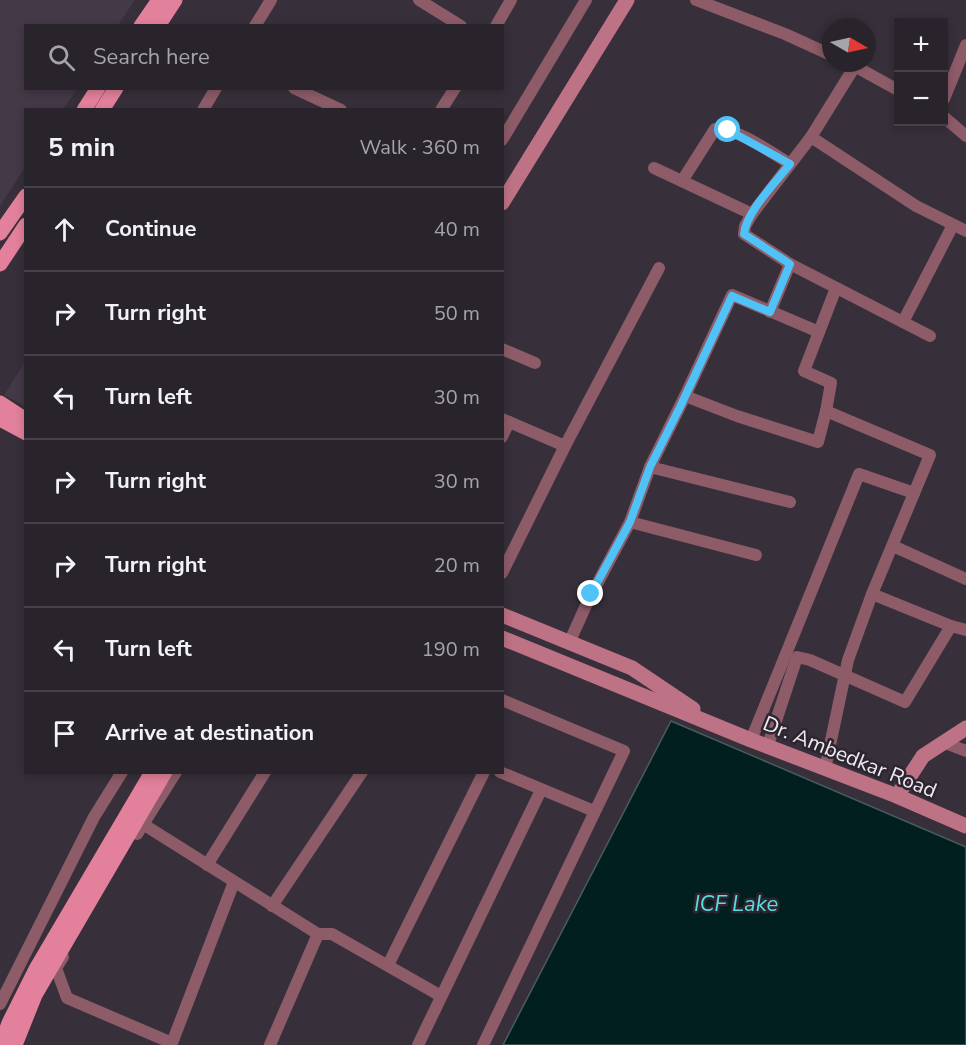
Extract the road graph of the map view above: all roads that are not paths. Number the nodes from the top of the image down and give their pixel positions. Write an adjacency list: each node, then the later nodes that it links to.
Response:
1 (159, 0): 9 (main road)
2 (175, 0): 10 (main road)
3 (271, 0): 11 (street)
4 (419, 0): 12 (street)
5 (511, 0): 13 (street)
6 (586, 0): 33 (street)
7 (627, 0): 38 (main road)
8 (696, 0): 15 (street)
9 (142, 24)
10 (159, 24)
11 (256, 24)
12 (458, 24)
13 (497, 24)
14 (966, 45): 19 (street)
15 (822, 51)
16 (847, 72): 31 (street)
17 (866, 72): 18 (street)
18 (894, 88)
19 (948, 89)
20 (98, 90): 25 (main road)
21 (115, 90): 26 (main road)
22 (215, 90): 27 (street)
23 (298, 90): 28 (street)
24 (454, 90): 29 (street)
25 (85, 108)
26 (103, 108)
27 (204, 108)
28 (337, 108)
29 (442, 108)
30 (948, 120): 32 (street)
31 (811, 136): 34 (street); 40 (street)
32 (966, 136)
33 (504, 137)
34 (790, 164): 36 (street); 39 (street)
35 (654, 168): 36 (street)
36 (682, 181): 39 (street)
37 (24, 199): 43 (main road)
38 (504, 200)
39 (752, 214): 45 (street)
40 (953, 225): 42 (street); 49 (street)
41 (24, 228): 44 (main road)
42 (966, 231)
43 (0, 233)
44 (0, 264)
45 (790, 264): 47 (street); 48 (street)
46 (659, 268): 61 (street)
47 (836, 288): 49 (street); 50 (street)
48 (770, 312): 50 (street); 54 (street)
49 (903, 322): 51 (street)
50 (819, 332): 56 (street)
51 (930, 336)
52 (504, 350): 53 (street)
53 (535, 363)
54 (685, 396): 56 (street); 62 (street)
55 (0, 402): 58 (main road)
56 (826, 411): 63 (street)
57 (0, 419): 60 (main road)
58 (24, 419)
59 (506, 421): 61 (street)
60 (24, 432)
61 (564, 446): 68 (street)
62 (650, 467): 64 (street); 65 (street)
63 (914, 493): 66 (street); 80 (street)
64 (790, 502)
65 (630, 522): 67 (street); 75 (street)
66 (893, 546): 69 (street); 70 (street)
67 (756, 555)
68 (504, 569)
69 (966, 579)
70 (872, 594): 72 (street); 76 (street)
71 (504, 616): 75 (main road, Dr. Ambedkar Road)
72 (951, 626): 73 (street); 76 (street)
73 (966, 630)
74 (504, 639): 78 (main road, Dr. Ambedkar Road)
75 (569, 643): 78 (main road, Dr. Ambedkar Road)
76 (845, 675): 82 (street); 84 (street)
77 (504, 701): 95 (street)
78 (719, 726): 80 (main road, Dr. Ambedkar Road)
79 (966, 728): 81 (main road)
80 (751, 740): 82 (main road, Dr. Ambedkar Road)
81 (945, 743): 83 (street); 94 (main road)
82 (768, 745): 84 (main road, Dr. Ambedkar Road)
83 (966, 751)
84 (825, 769): 94 (main road, Dr. Ambedkar Road)
85 (121, 774): 104 (street)
86 (151, 774): 96 (main road)
87 (164, 774): 96 (main road)
88 (174, 774): 96 (street)
89 (264, 774): 98 (street)
90 (361, 774): 100 (street)
91 (483, 774): 102 (street)
92 (504, 774): 93 (street)
93 (541, 790): 95 (street); 103 (street)
94 (897, 796): 97 (main road, Dr. Ambedkar Road)
95 (594, 811): 111 (street)
96 (135, 818): 98 (street); 105 (main road); 106 (street); 108 (main road)
97 (966, 826)
98 (207, 865): 99 (street)
99 (234, 882): 100 (street); 106 (street)
100 (272, 906): 101 (street)
101 (318, 934): 102 (street); 109 (street)
102 (388, 964): 103 (street)
103 (441, 996): 110 (street)
104 (0, 1004)
105 (4, 1021): 107 (main road)
106 (174, 1044)
107 (2, 1045)
108 (15, 1045)
109 (270, 1045)
110 (418, 1045)
111 (483, 1045)

